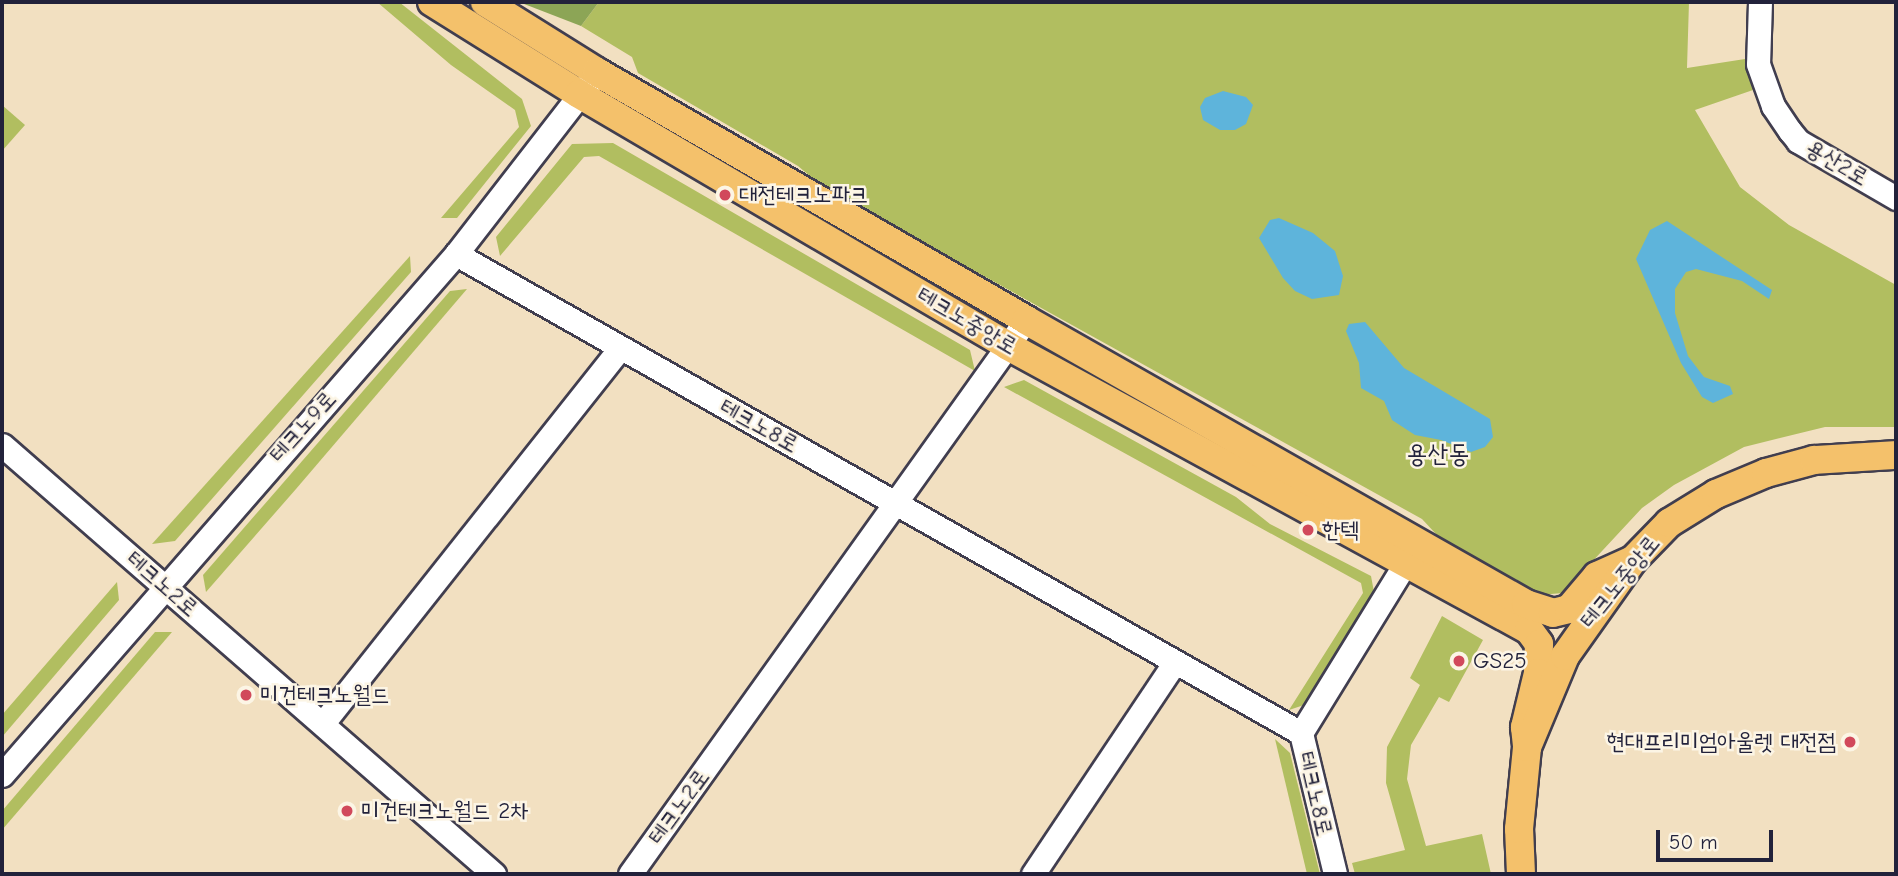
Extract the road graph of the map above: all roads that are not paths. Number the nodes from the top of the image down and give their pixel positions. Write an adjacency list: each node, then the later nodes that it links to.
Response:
1 (432, 2): 5 (main road, 테크노중앙로)
2 (485, 2): 4 (main road, 테크노중앙로)
3 (1760, 2): 6 (street, 용산2로)
4 (597, 72): 5 (street, 테크노9로); 8 (main road, 테크노중앙로)
5 (579, 94): 7 (street, 테크노9로); 9 (main road, 테크노중앙로)
6 (1896, 198)
7 (456, 254): 10 (street, 테크노8로); 16 (street, 테크노9로)
8 (1026, 320): 9 (street); 17 (main road, 테크노중앙로)
9 (1008, 346): 13 (street); 15 (main road, 테크노중앙로)
10 (619, 349): 13 (street, 테크노8로); 19 (street)
11 (2, 445): 16 (street, 테크노2로)
12 (1896, 455): 14 (main road, 테크노중앙로)
13 (898, 503): 18 (street, 테크노8로); 24 (street, 테크노2로)
14 (1633, 560): 17 (main road); 21 (main road, 테크노중앙로)
15 (1406, 562): 17 (main road, 테크노중앙로); 20 (street)
16 (163, 585): 19 (street, 테크노2로); 22 (street, 테크노9로)
17 (1520, 612): 21 (main road)
18 (1174, 663): 20 (street, 테크노8로); 25 (street)
19 (323, 723): 23 (street, 테크노2로)
20 (1301, 733): 26 (street, 테크노8로)
21 (1527, 747): 27 (main road, 테크노중앙로)
22 (2, 775)
23 (494, 874)
24 (631, 874)
25 (1033, 874)
26 (1335, 874)
27 (1521, 874)

